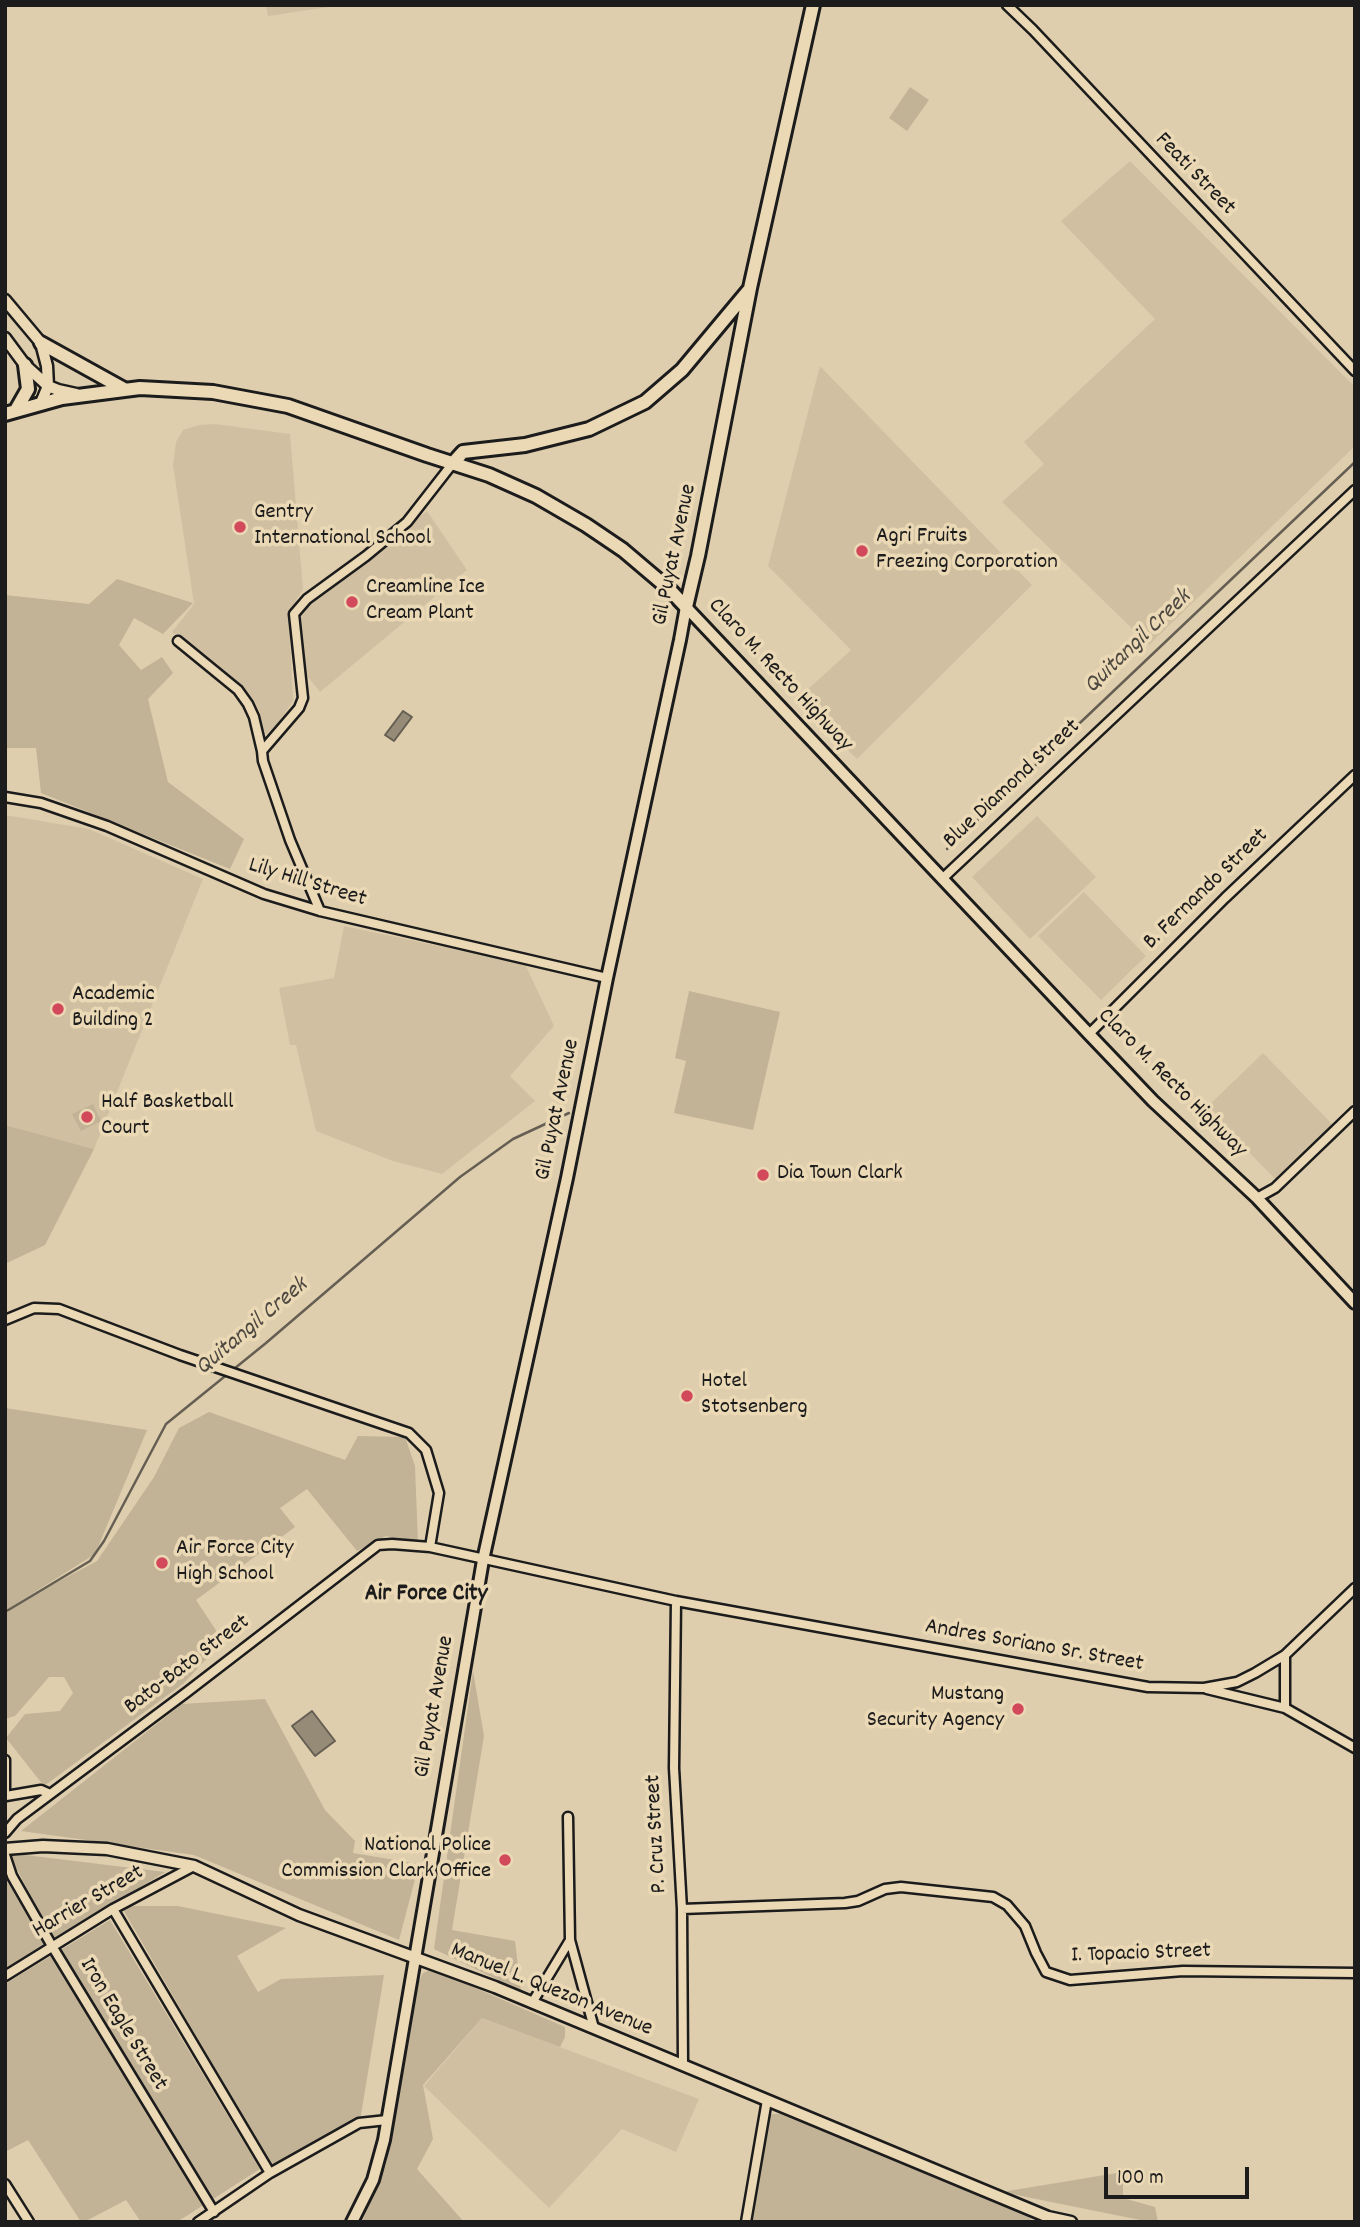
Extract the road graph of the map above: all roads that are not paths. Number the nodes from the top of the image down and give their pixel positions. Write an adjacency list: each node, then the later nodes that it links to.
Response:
1 (814, 5): 3 (main road, Gil Puyat Avenue)
2 (1007, 5): 8 (street, Feati Street)
3 (750, 288): 14 (main road); 16 (main road, Gil Puyat Avenue)
4 (5, 300): 6 (street)
5 (5, 338): 7 (street)
6 (41, 343): 9 (street); 10 (main road)
7 (25, 365): 9 (street); 13 (main road)
8 (1355, 370)
9 (48, 386): 11 (street); 12 (street)
10 (125, 389): 11 (main road, Claro M. Recto Highway); 14 (main road, Claro M. Recto Highway)
11 (82, 395): 12 (main road, Claro M. Recto Highway)
12 (41, 403): 13 (main road, Claro M. Recto Highway)
13 (11, 412)
14 (453, 463): 16 (main road, Claro M. Recto Highway); 18 (street)
15 (1355, 490): 21 (street, Blue Diamond Street)
16 (686, 607): 21 (main road, Claro M. Recto Highway); 23 (main road, Gil Puyat Avenue)
17 (178, 641): 18 (street)
18 (262, 751): 22 (street)
19 (1355, 775): 24 (street, B. Fernando Street)
20 (5, 797): 22 (street, Lily Hill Street)
21 (942, 879): 24 (main road, Claro M. Recto Highway)
22 (320, 911): 23 (street, Lily Hill Street)
23 (607, 978): 30 (main road, Gil Puyat Avenue)
24 (1089, 1034): 26 (main road, Claro M. Recto Highway)
25 (1355, 1111): 26 (street)
26 (1257, 1198): 27 (main road, Claro M. Recto Highway)
27 (1355, 1303)
28 (5, 1320): 29 (street)
29 (430, 1547): 30 (street, Bato-Bato Street); 38 (street, Bato-Bato Street)
30 (483, 1560): 32 (street, Andres Soriano Sr. Street); 49 (main road, Gil Puyat Avenue)
31 (1355, 1588): 33 (street, Andres Soriano Sr. Street)
32 (676, 1601): 34 (street, Andres Soriano Sr. Street); 46 (street, P. Cruz Street)
33 (1285, 1655): 34 (street, Andres Soriano Sr. Street); 35 (street)
34 (1204, 1688): 35 (street)
35 (1285, 1708): 36 (street)
36 (1355, 1748)
37 (5, 1760): 39 (street)
38 (50, 1794): 39 (street); 41 (street, Bato-Bato Street)
39 (6, 1796)
40 (568, 1817): 47 (street)
41 (5, 1833)
42 (5, 1849): 44 (street, Manuel L. Quezon Avenue)
43 (5, 1855): 48 (street, Iron Eagle Street)
44 (194, 1866): 45 (street, Harrier Street); 49 (street, Manuel L. Quezon Avenue)
45 (113, 1909): 48 (street, Harrier Street); 57 (street)
46 (682, 1909): 50 (street, I. Topacio Street); 54 (street, P. Cruz Street)
47 (570, 1940): 52 (street); 53 (street)
48 (52, 1946): 51 (street, Harrier Street); 59 (street, Iron Eagle Street)
49 (415, 1957): 52 (street, Manuel L. Quezon Avenue); 56 (main road, Gil Puyat Avenue)
50 (1355, 1973)
51 (5, 1976)
52 (533, 2003): 53 (street, Manuel L. Quezon Avenue)
53 (594, 2028): 54 (street, Manuel L. Quezon Avenue)
54 (683, 2064): 55 (street, Manuel L. Quezon Avenue)
55 (767, 2099): 60 (street, Manuel L. Quezon Avenue); 64 (street)
56 (387, 2120): 57 (street); 63 (main road, Gil Puyat Avenue)
57 (270, 2173): 59 (street)
58 (5, 2184): 61 (street)
59 (214, 2211): 62 (street)
60 (1048, 2219): 65 (street, Manuel L. Quezon Avenue)
61 (29, 2222)
62 (198, 2222)
63 (352, 2222)
64 (746, 2222)
65 (1071, 2222)

